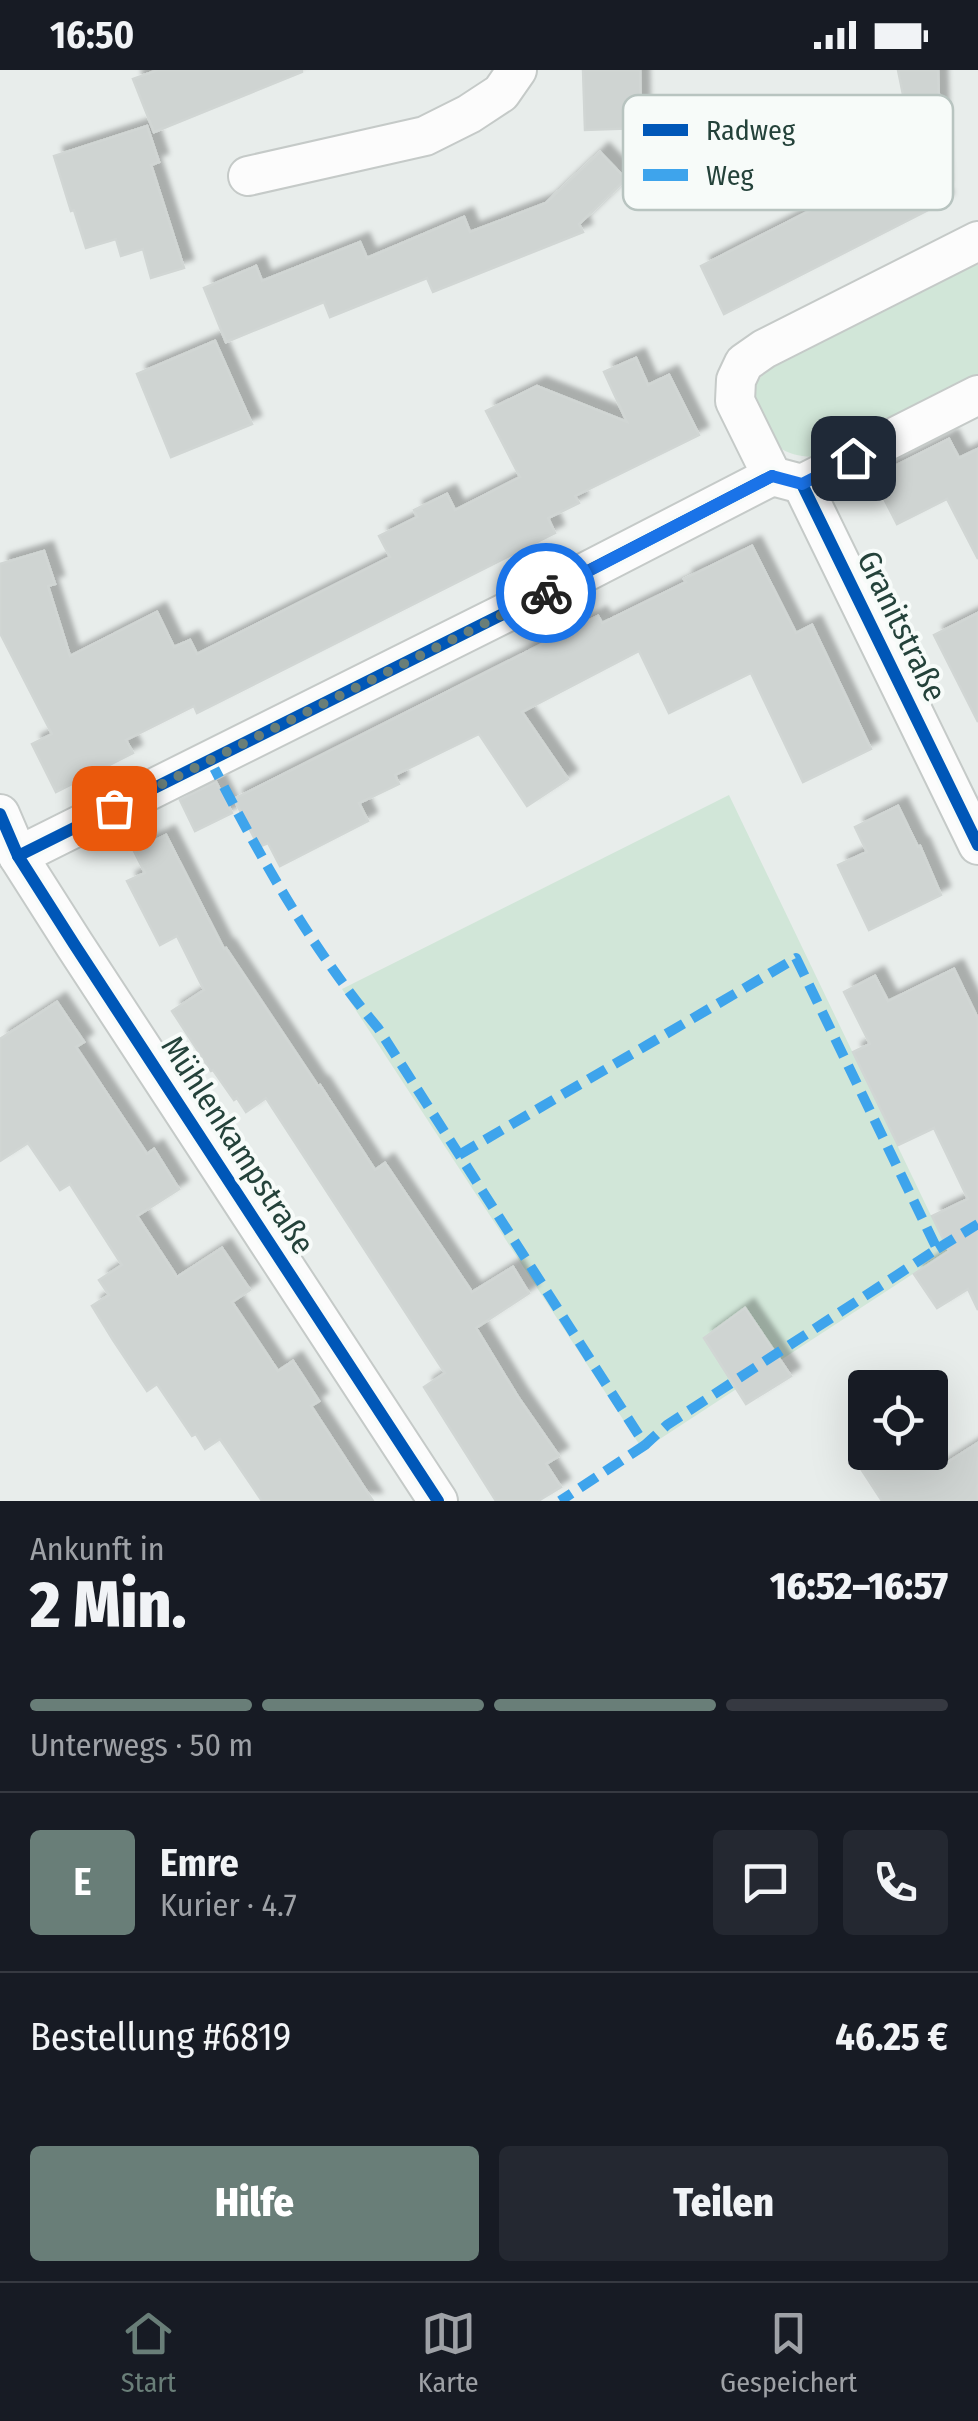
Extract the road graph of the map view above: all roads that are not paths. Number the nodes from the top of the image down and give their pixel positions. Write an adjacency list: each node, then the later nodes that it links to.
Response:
1 (517, 70): 2 (street)
2 (248, 176)
3 (978, 241): 5 (street, Granitstraße)
4 (978, 395): 5 (street)
5 (787, 480): 7 (street, Granitstraße); 8 (street)
6 (0, 814): 8 (street, Mühlenkampstraße)
7 (978, 846)
8 (18, 856): 9 (street, Mühlenkampstraße)
9 (438, 1501)

